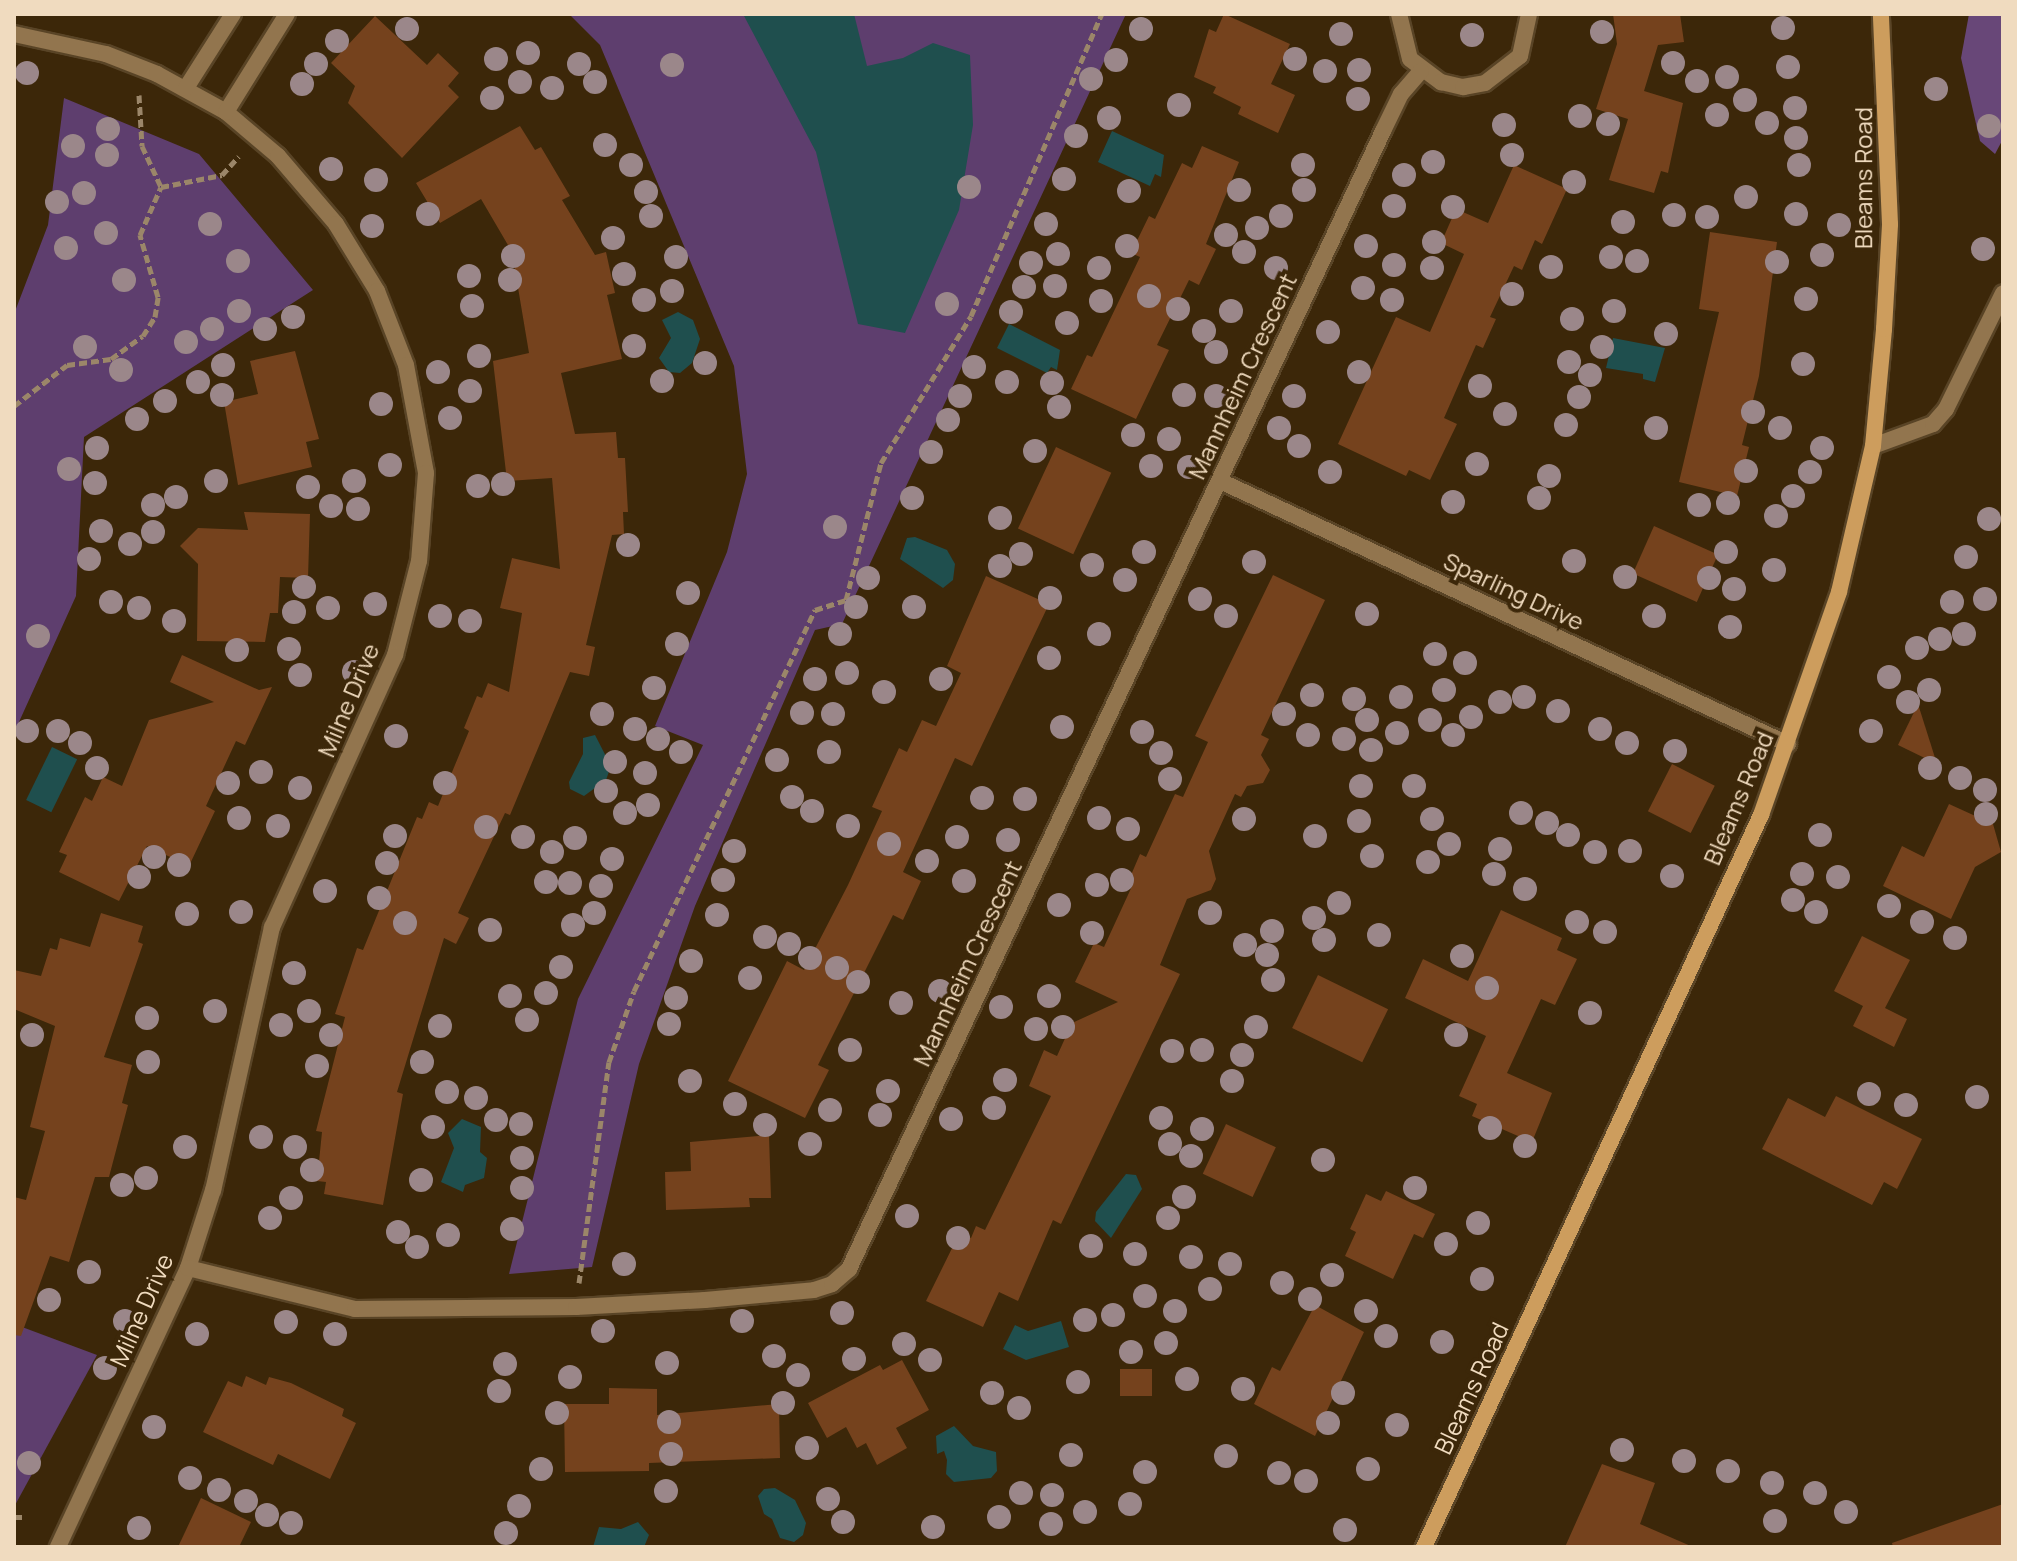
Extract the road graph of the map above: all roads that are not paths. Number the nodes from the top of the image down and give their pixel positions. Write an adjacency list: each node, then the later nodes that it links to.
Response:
1 (233, 14): 8 (street)
2 (287, 14): 9 (street)
3 (1399, 14): 7 (street)
4 (1529, 14): 7 (street)
5 (1881, 14): 11 (main road, Bleams Road)
6 (14, 34): 8 (street, Milne Drive)
7 (1421, 71): 12 (street, Mannheim Crescent)
8 (186, 88): 9 (street, Milne Drive)
9 (226, 112): 14 (street, Milne Drive)
10 (2003, 293): 11 (street)
11 (1873, 446): 13 (main road, Bleams Road)
12 (1220, 481): 13 (street, Sparling Drive); 14 (street, Mannheim Crescent)
13 (1788, 744): 16 (main road, Bleams Road)
14 (188, 1268): 15 (street, Milne Drive)
15 (58, 1547)
16 (1424, 1547)

